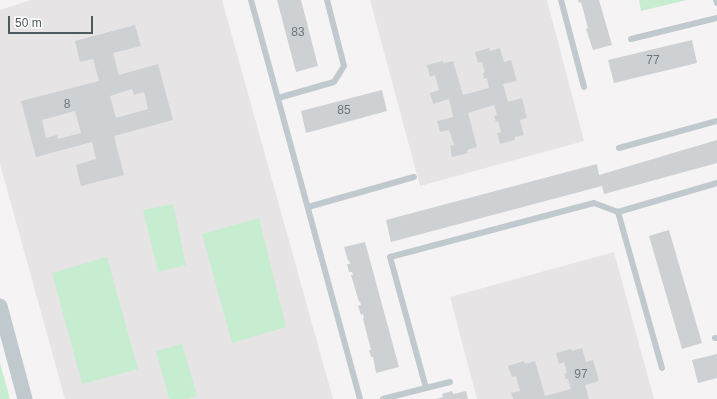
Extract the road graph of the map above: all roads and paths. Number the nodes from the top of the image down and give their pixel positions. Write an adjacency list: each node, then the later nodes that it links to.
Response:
1 (252, 0): 7 (lane)
2 (327, 0): 7 (lane)
3 (561, 0): 6 (lane)
4 (717, 18): 5 (lane)
5 (631, 40)
6 (584, 87)
7 (278, 98): 12 (lane)
8 (717, 121): 9 (lane)
9 (619, 148)
10 (414, 177): 12 (lane)
11 (717, 183): 13 (lane)
12 (308, 207): 19 (lane)
13 (618, 212): 15 (lane); 17 (lane)
14 (0, 306): 18 (street)
15 (662, 368)
16 (450, 382): 17 (lane)
17 (426, 388): 20 (lane)
18 (25, 399)
19 (360, 399)
20 (384, 399)

